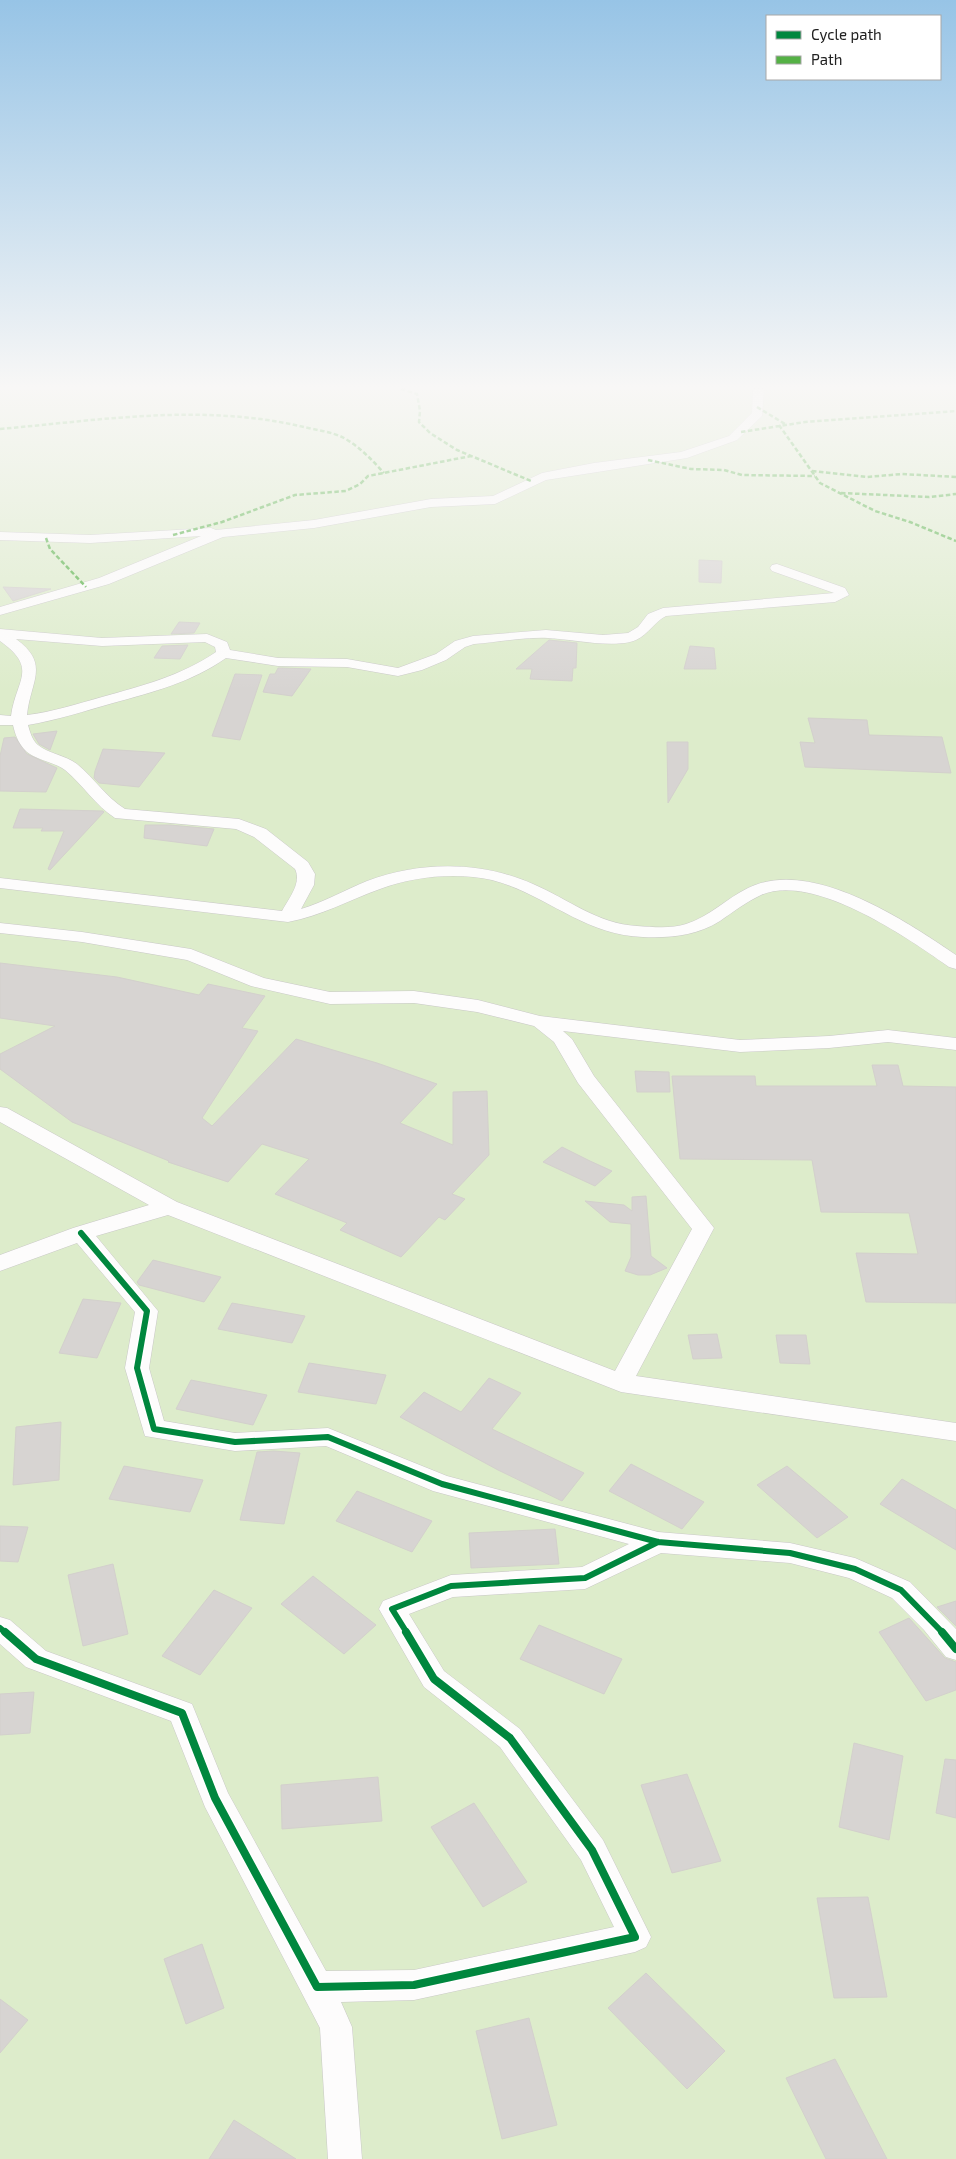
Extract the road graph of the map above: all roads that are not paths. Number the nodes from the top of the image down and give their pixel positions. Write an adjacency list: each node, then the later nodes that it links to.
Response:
1 (516, 490): 2 (street)
2 (246, 530): 3 (street); 5 (street)
3 (0, 536)
4 (777, 568): 7 (street)
5 (0, 611)
6 (0, 634): 7 (street); 9 (street)
7 (224, 653): 9 (street)
8 (0, 720): 9 (street)
9 (20, 721): 11 (street)
10 (0, 883): 11 (street)
11 (288, 917): 13 (street)
12 (0, 928): 14 (street)
13 (956, 963)
14 (540, 1022): 15 (street); 20 (street)
15 (956, 1044)
16 (0, 1113): 17 (street)
17 (169, 1207): 18 (street); 20 (street)
18 (81, 1233): 19 (street); 22 (street)
19 (0, 1263)
20 (621, 1383): 21 (street)
21 (956, 1432)
22 (658, 1542): 24 (street); 25 (street)
23 (0, 1628): 25 (street)
24 (956, 1649)
25 (317, 1987): 26 (street)
26 (345, 2159)

